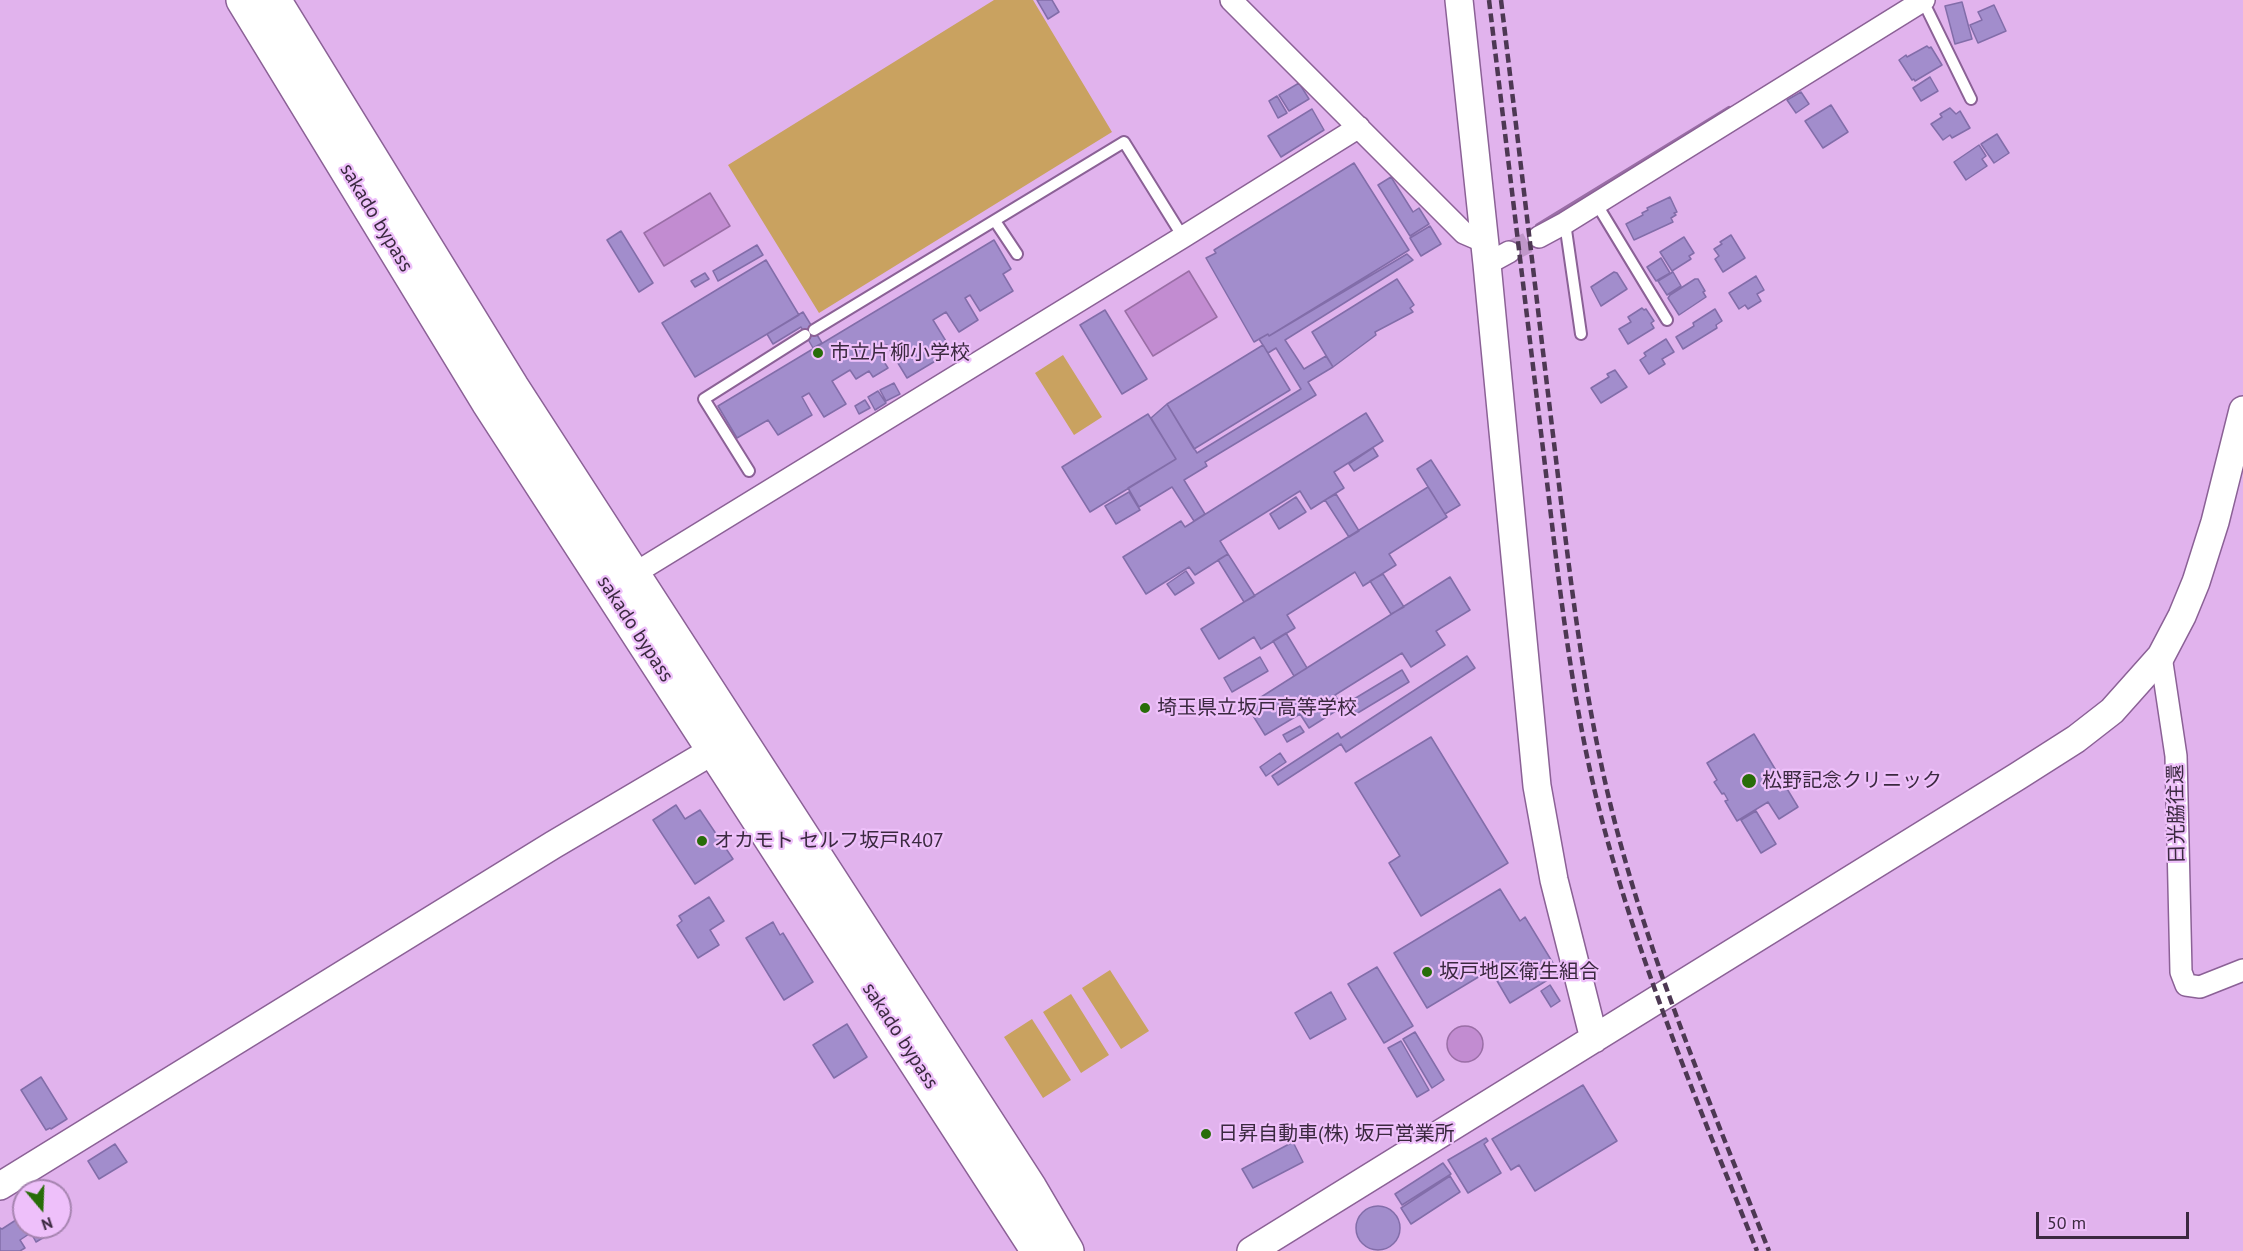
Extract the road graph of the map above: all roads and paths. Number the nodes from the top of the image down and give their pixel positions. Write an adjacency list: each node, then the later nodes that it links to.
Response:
1 (243, 0): 21 (highway, sakado bypass)
2 (274, 0): 19 (highway, sakado bypass)
3 (1231, 0): 7 (street)
4 (1459, 0): 13 (street)
5 (1924, 0): 6 (lane); 8 (street)
6 (1971, 99)
7 (1359, 127): 11 (street); 13 (street)
8 (1596, 203): 10 (street); 15 (lane)
9 (995, 221): 11 (lane); 14 (lane); 18 (lane)
10 (1565, 223): 12 (street); 16 (lane)
11 (1183, 237): 19 (street)
12 (1539, 237)
13 (1494, 253): 23 (street)
14 (1017, 254)
15 (1667, 320)
16 (1581, 334)
17 (2243, 410): 20 (street)
18 (749, 471)
19 (632, 575): 26 (highway, sakado bypass)
20 (2161, 656): 22 (street, 日光脇往還); 23 (street)
21 (714, 750): 24 (street); 25 (highway, sakado bypass)
22 (2243, 970)
23 (1594, 1039): 27 (street)
24 (0, 1186)
25 (1038, 1251)
26 (1067, 1251)
27 (1251, 1251)

